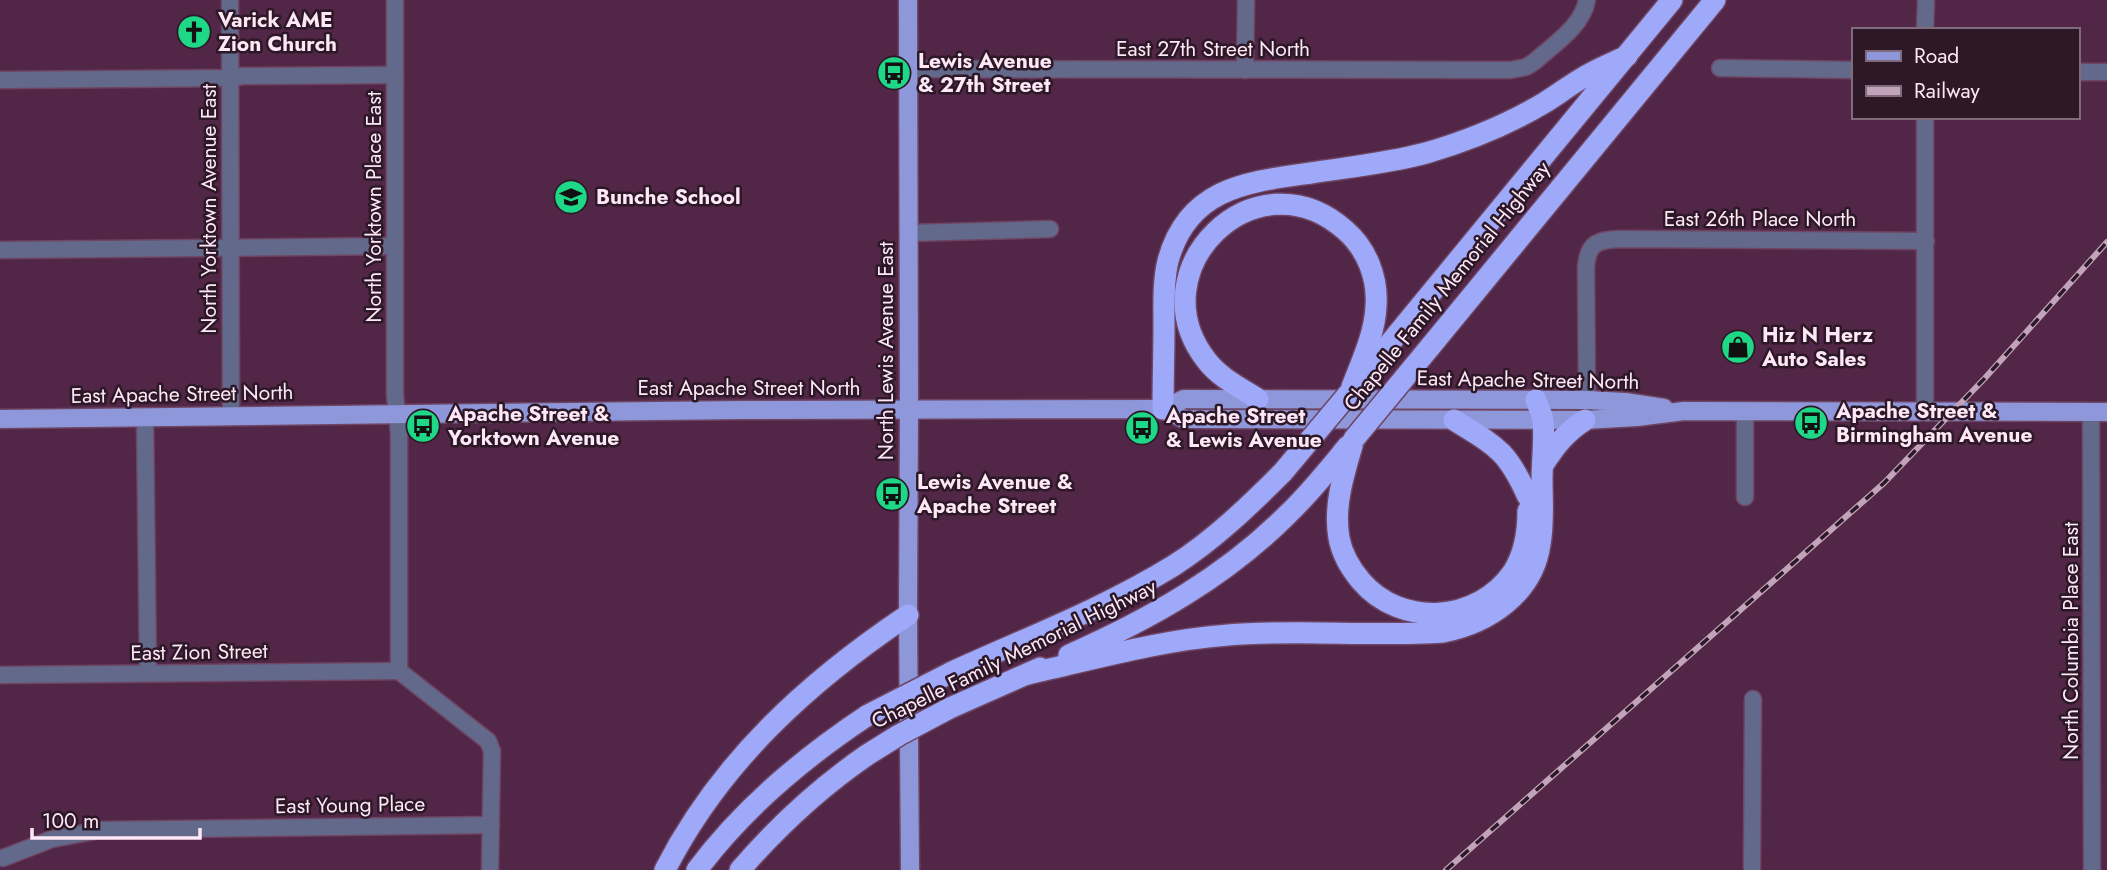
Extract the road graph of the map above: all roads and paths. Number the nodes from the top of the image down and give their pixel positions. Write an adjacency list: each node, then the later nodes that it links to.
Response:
1 (230, 0): 18 (street, North Yorktown Avenue East)
2 (395, 0): 17 (street, North Yorktown Place East)
3 (908, 0): 12 (main road, North Lewis Avenue East)
4 (1246, 0): 13 (street)
5 (1587, 0): 13 (street, East 27th Street North)
6 (1672, 0): 10 (highway, Chapelle Family Memorial Highway)
7 (1715, 0): 42 (highway, Chapelle Family Memorial Highway, bridge)
8 (1926, 0): 9 (street)
9 (1925, 28)
10 (1627, 56): 27 (highway, Chapelle Family Memorial Highway); 29 (highway)
11 (1720, 68): 14 (street)
12 (908, 69): 13 (street, East 27th Street North); 22 (main road, North Lewis Avenue East)
13 (1245, 70)
14 (1852, 70)
15 (2079, 72): 16 (street)
16 (2107, 72)
17 (395, 75): 18 (street); 24 (street, North Yorktown Place East)
18 (230, 78): 19 (street); 25 (street, North Yorktown Avenue East)
19 (0, 80)
20 (1925, 119): 23 (street)
21 (1050, 229): 22 (street)
22 (909, 233): 30 (main road, North Lewis Avenue East)
23 (1926, 241): 31 (street, East 26th Place North); 33 (street)
24 (395, 246): 25 (street); 36 (street, North Yorktown Place East)
25 (229, 247): 26 (street); 37 (street, North Yorktown Avenue East)
26 (0, 250)
27 (1376, 348): 28 (highway); 55 (highway, Chapelle Family Memorial Highway, bridge)
28 (1258, 400): 29 (main road, East Apache Street North); 35 (main road, East Apache Street North)
29 (1163, 409): 30 (main road, East Apache Street North); 40 (main road, East Apache Street North)
30 (909, 410): 36 (main road, East Apache Street North); 45 (main road, North Lewis Avenue East)
31 (1586, 410): 32 (main road, East Apache Street North); 35 (main road, East Apache Street North); 41 (highway)
32 (1745, 411): 33 (main road, East Apache Street North); 44 (street)
33 (1925, 411): 34 (main road, East Apache Street North)
34 (2099, 412): 59 (street, North Columbia Place East)
35 (1536, 413): 40 (main road, East Apache Street North); 41 (highway); 43 (highway)
36 (397, 414): 37 (main road, East Apache Street North); 46 (street)
37 (231, 417): 38 (main road, East Apache Street North)
38 (145, 418): 39 (main road, East Apache Street North); 47 (street)
39 (0, 419)
40 (1454, 420): 43 (highway)
41 (1542, 467): 48 (highway)
42 (1335, 474): 43 (highway); 48 (highway, Chapelle Family Memorial Highway)
43 (1528, 497)
44 (1745, 497)
45 (908, 615): 54 (highway); 57 (main road, North Lewis Avenue East)
46 (399, 671): 47 (street, East Zion Street); 51 (street)
47 (148, 673): 49 (street, East Zion Street)
48 (1028, 674): 56 (highway, Chapelle Family Memorial Highway, bridge)
49 (0, 675)
50 (1753, 699): 58 (street)
51 (491, 825): 52 (street, East Young Place); 53 (street)
52 (5, 860)
53 (490, 870)
54 (665, 870)
55 (697, 870)
56 (740, 870)
57 (910, 870)
58 (1752, 870)
59 (2092, 870)

